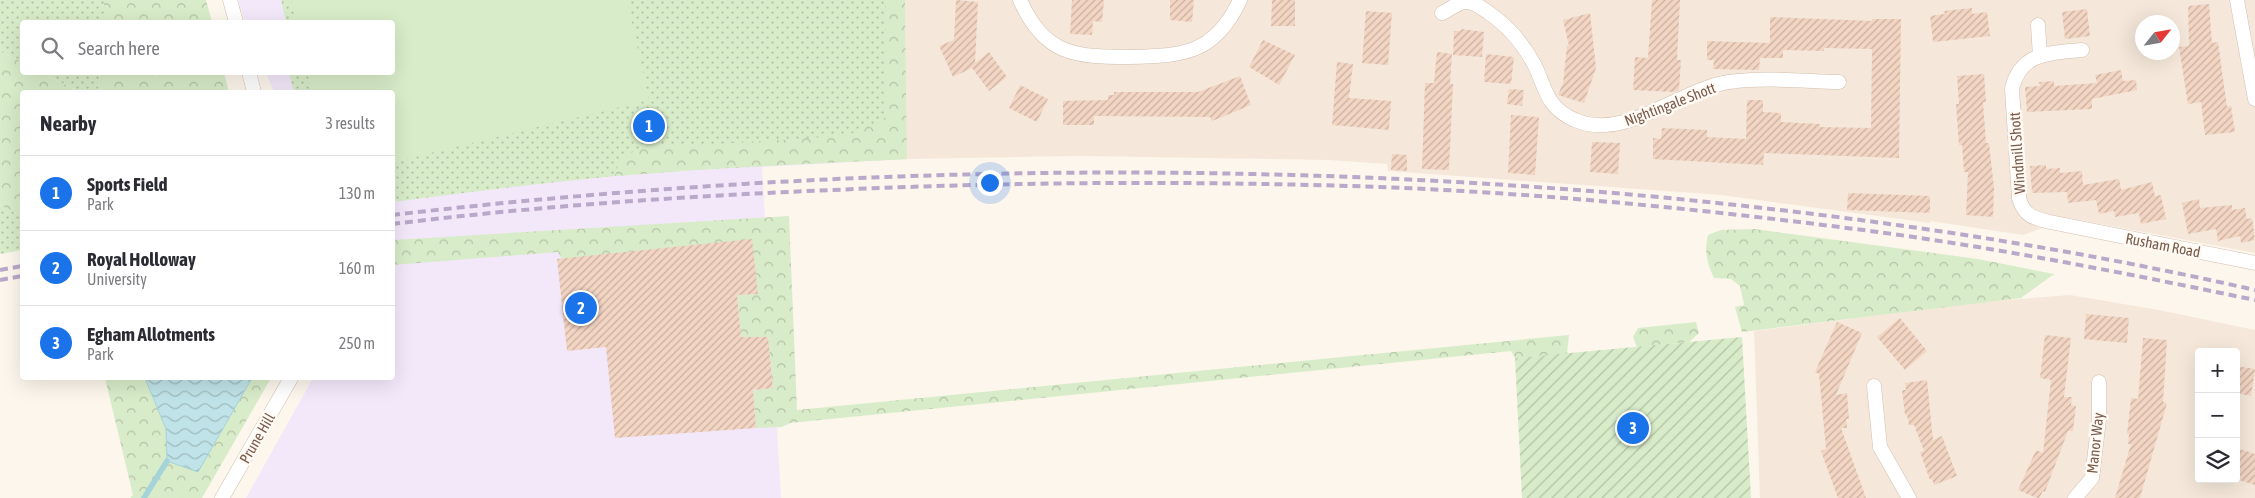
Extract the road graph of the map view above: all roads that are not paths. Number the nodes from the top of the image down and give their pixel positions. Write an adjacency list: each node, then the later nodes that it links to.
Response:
1 (230, 0): 7 (street)
2 (1020, 0): 3 (street)
3 (1240, 0)
4 (2237, 0): 14 (street)
5 (1469, 1): 6 (street, Nightingale Shott); 12 (street, Nightingale Shott)
6 (1442, 13)
7 (235, 20)
8 (2038, 25): 10 (street)
9 (2082, 50): 10 (street, Windmill Shott)
10 (2040, 56): 15 (street, Windmill Shott)
11 (250, 75): 13 (street)
12 (1839, 82)
13 (254, 90)
14 (2255, 99)
15 (2072, 226): 16 (street, Rusham Road)
16 (2255, 263)
17 (290, 380): 20 (street, Prune Hill)
18 (2099, 382): 22 (street, Manor Way)
19 (1874, 386): 21 (street)
20 (222, 498)
21 (1909, 498)
22 (2075, 498)

